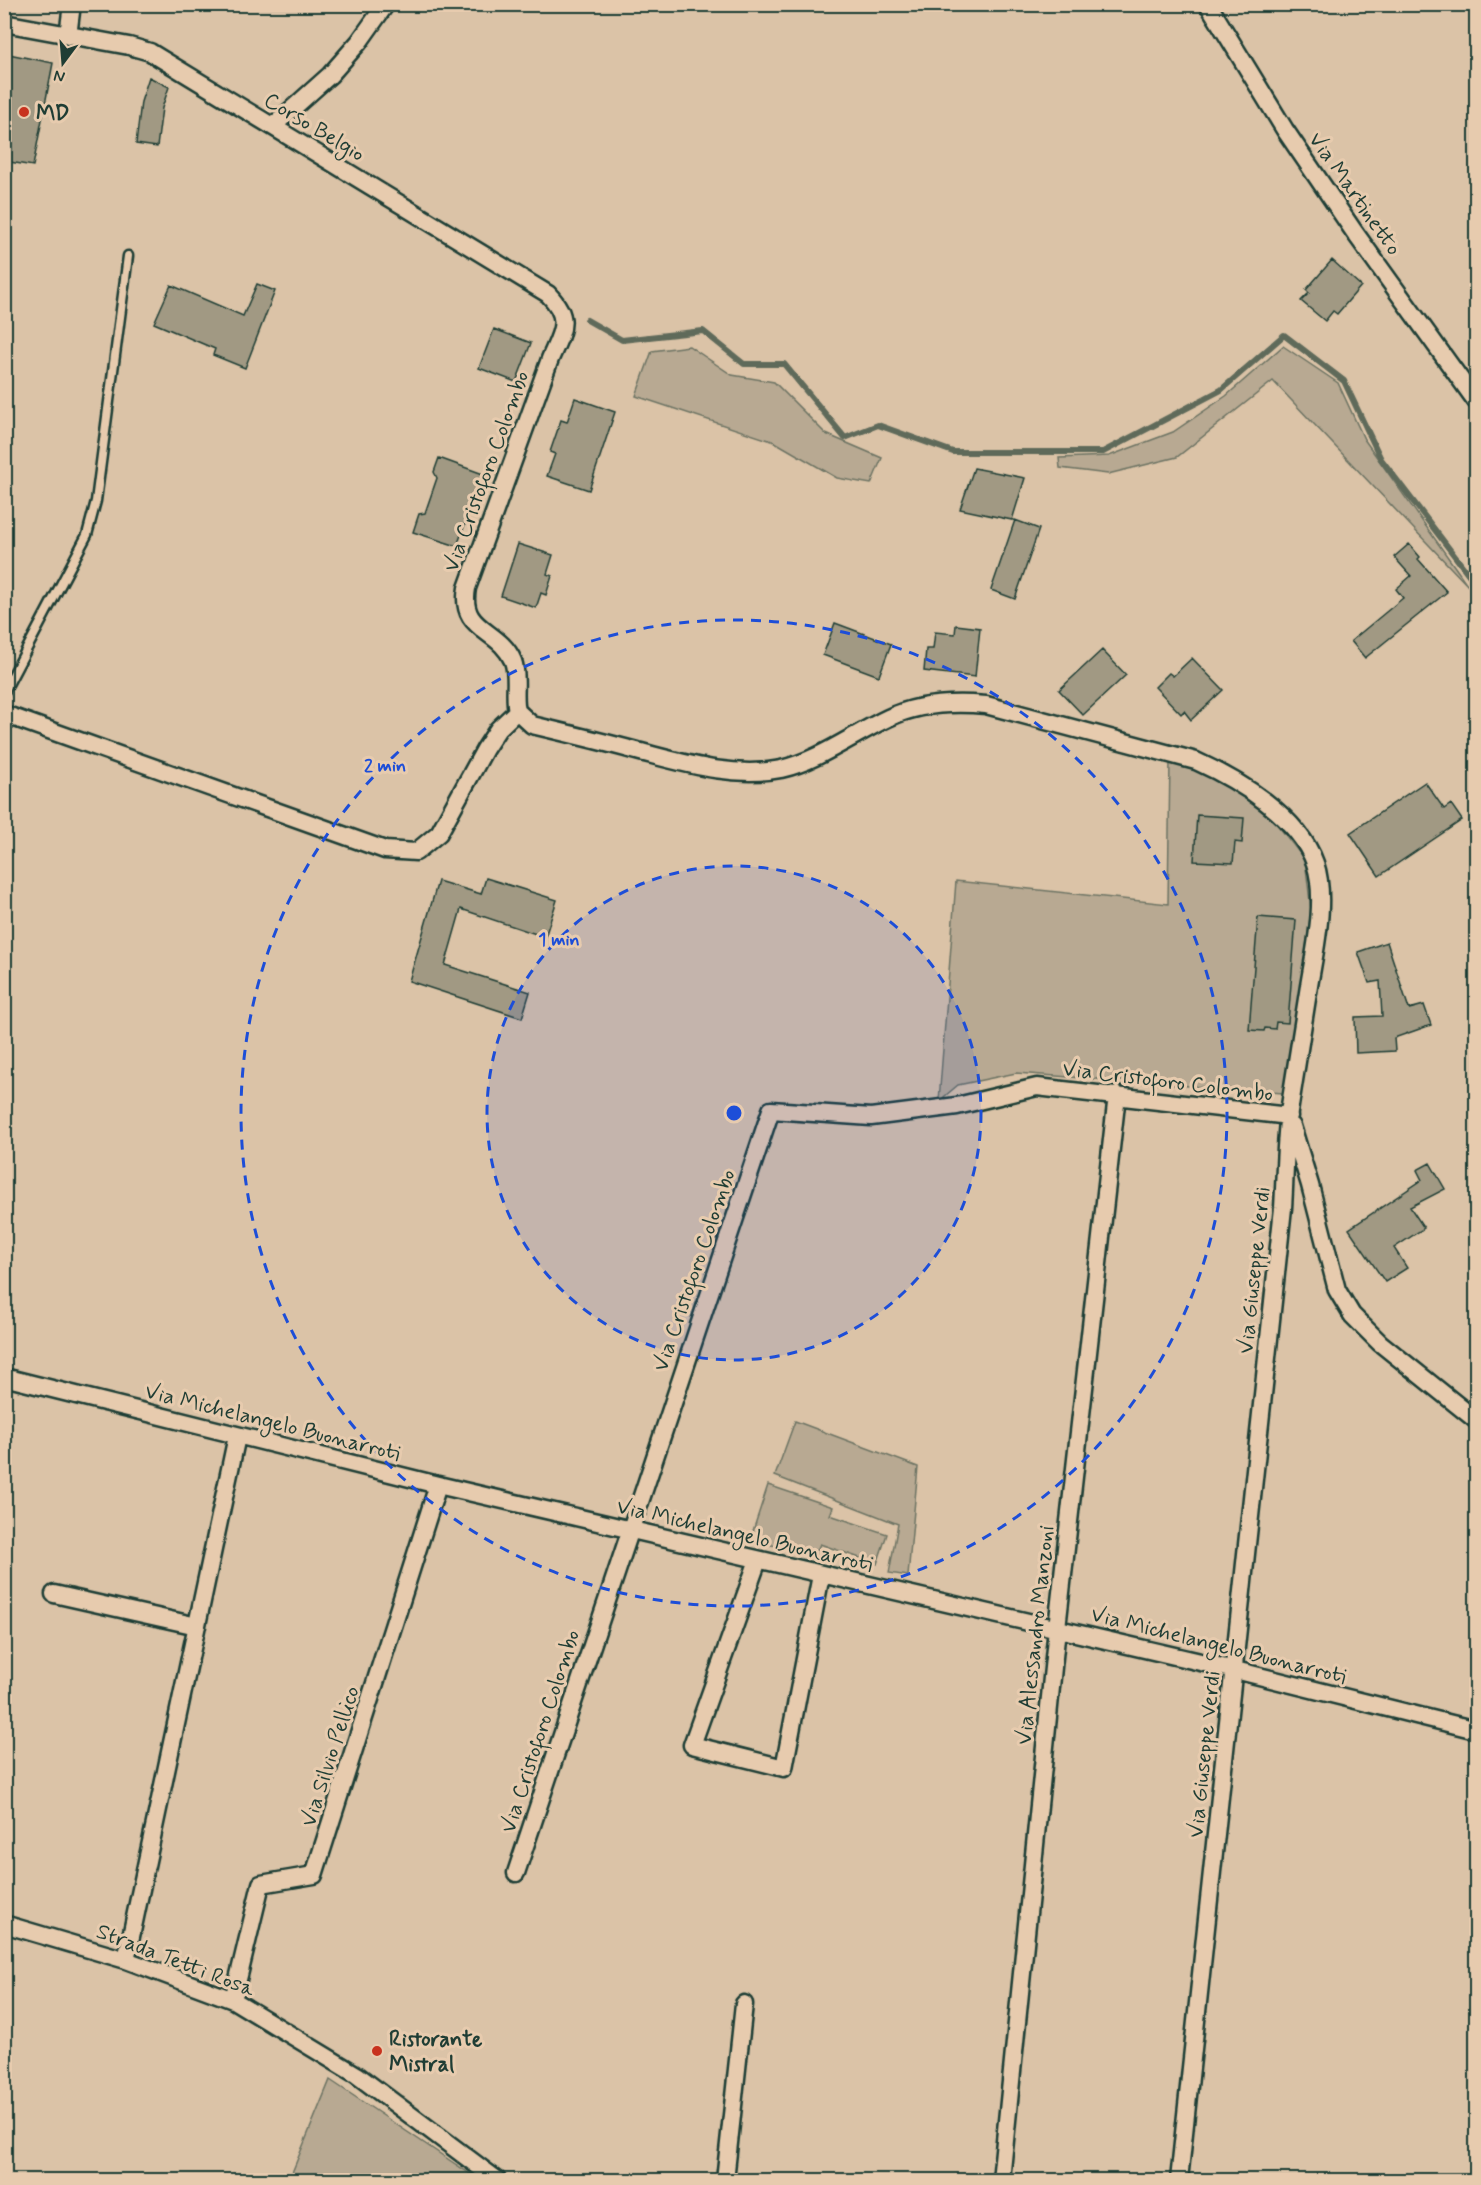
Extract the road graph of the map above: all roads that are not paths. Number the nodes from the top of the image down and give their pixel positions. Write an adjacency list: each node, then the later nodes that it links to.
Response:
1 (72, 4): 5 (street)
2 (386, 4): 6 (street)
3 (1208, 4): 9 (street, Via Martinetto)
4 (4, 23): 5 (street, Corso Belgio)
5 (68, 36): 6 (street, Corso Belgio)
6 (273, 126): 8 (street, Corso Belgio)
7 (128, 256): 10 (lane)
8 (563, 329): 11 (street, Via Cristoforo Colombo)
9 (1476, 401)
10 (4, 692)
11 (517, 711): 12 (street); 14 (street, Via Cristoforo Colombo)
12 (4, 714)
13 (1117, 1095): 14 (street, Via Cristoforo Colombo); 19 (street, Via Cristoforo Colombo); 24 (street, Via Alessandro Manzoni)
14 (1289, 1116): 16 (street); 25 (street, Via Giuseppe Verdi)
15 (4, 1377): 17 (street, Via Michelangelo Buonarroti)
16 (1476, 1420)
17 (237, 1436): 18 (street, Via Michelangelo Buonarroti); 23 (street)
18 (438, 1485): 19 (street, Via Michelangelo Buonarroti); 30 (street, Via Silvio Pellico)
19 (629, 1531): 20 (street, Via Michelangelo Buonarroti); 27 (street, Via Cristoforo Colombo)
20 (758, 1560): 21 (street, Via Michelangelo Buonarroti); 21 (street)
21 (821, 1575): 24 (street, Via Michelangelo Buonarroti)
22 (54, 1594): 23 (street)
23 (197, 1626): 29 (street)
24 (1057, 1628): 25 (street, Via Michelangelo Buonarroti); 34 (street, Via Alessandro Manzoni)
25 (1235, 1670): 26 (street, Via Michelangelo Buonarroti); 35 (street, Via Giuseppe Verdi)
26 (1476, 1730)
27 (516, 1873)
28 (4, 1924): 29 (street, Strada Tetti Rosa)
29 (126, 1960): 30 (street, Strada Tetti Rosa)
30 (233, 2000): 32 (street, Strada Tetti Rosa)
31 (744, 2004): 33 (street)
32 (497, 2181)
33 (725, 2181)
34 (1001, 2181)
35 (1179, 2181)

